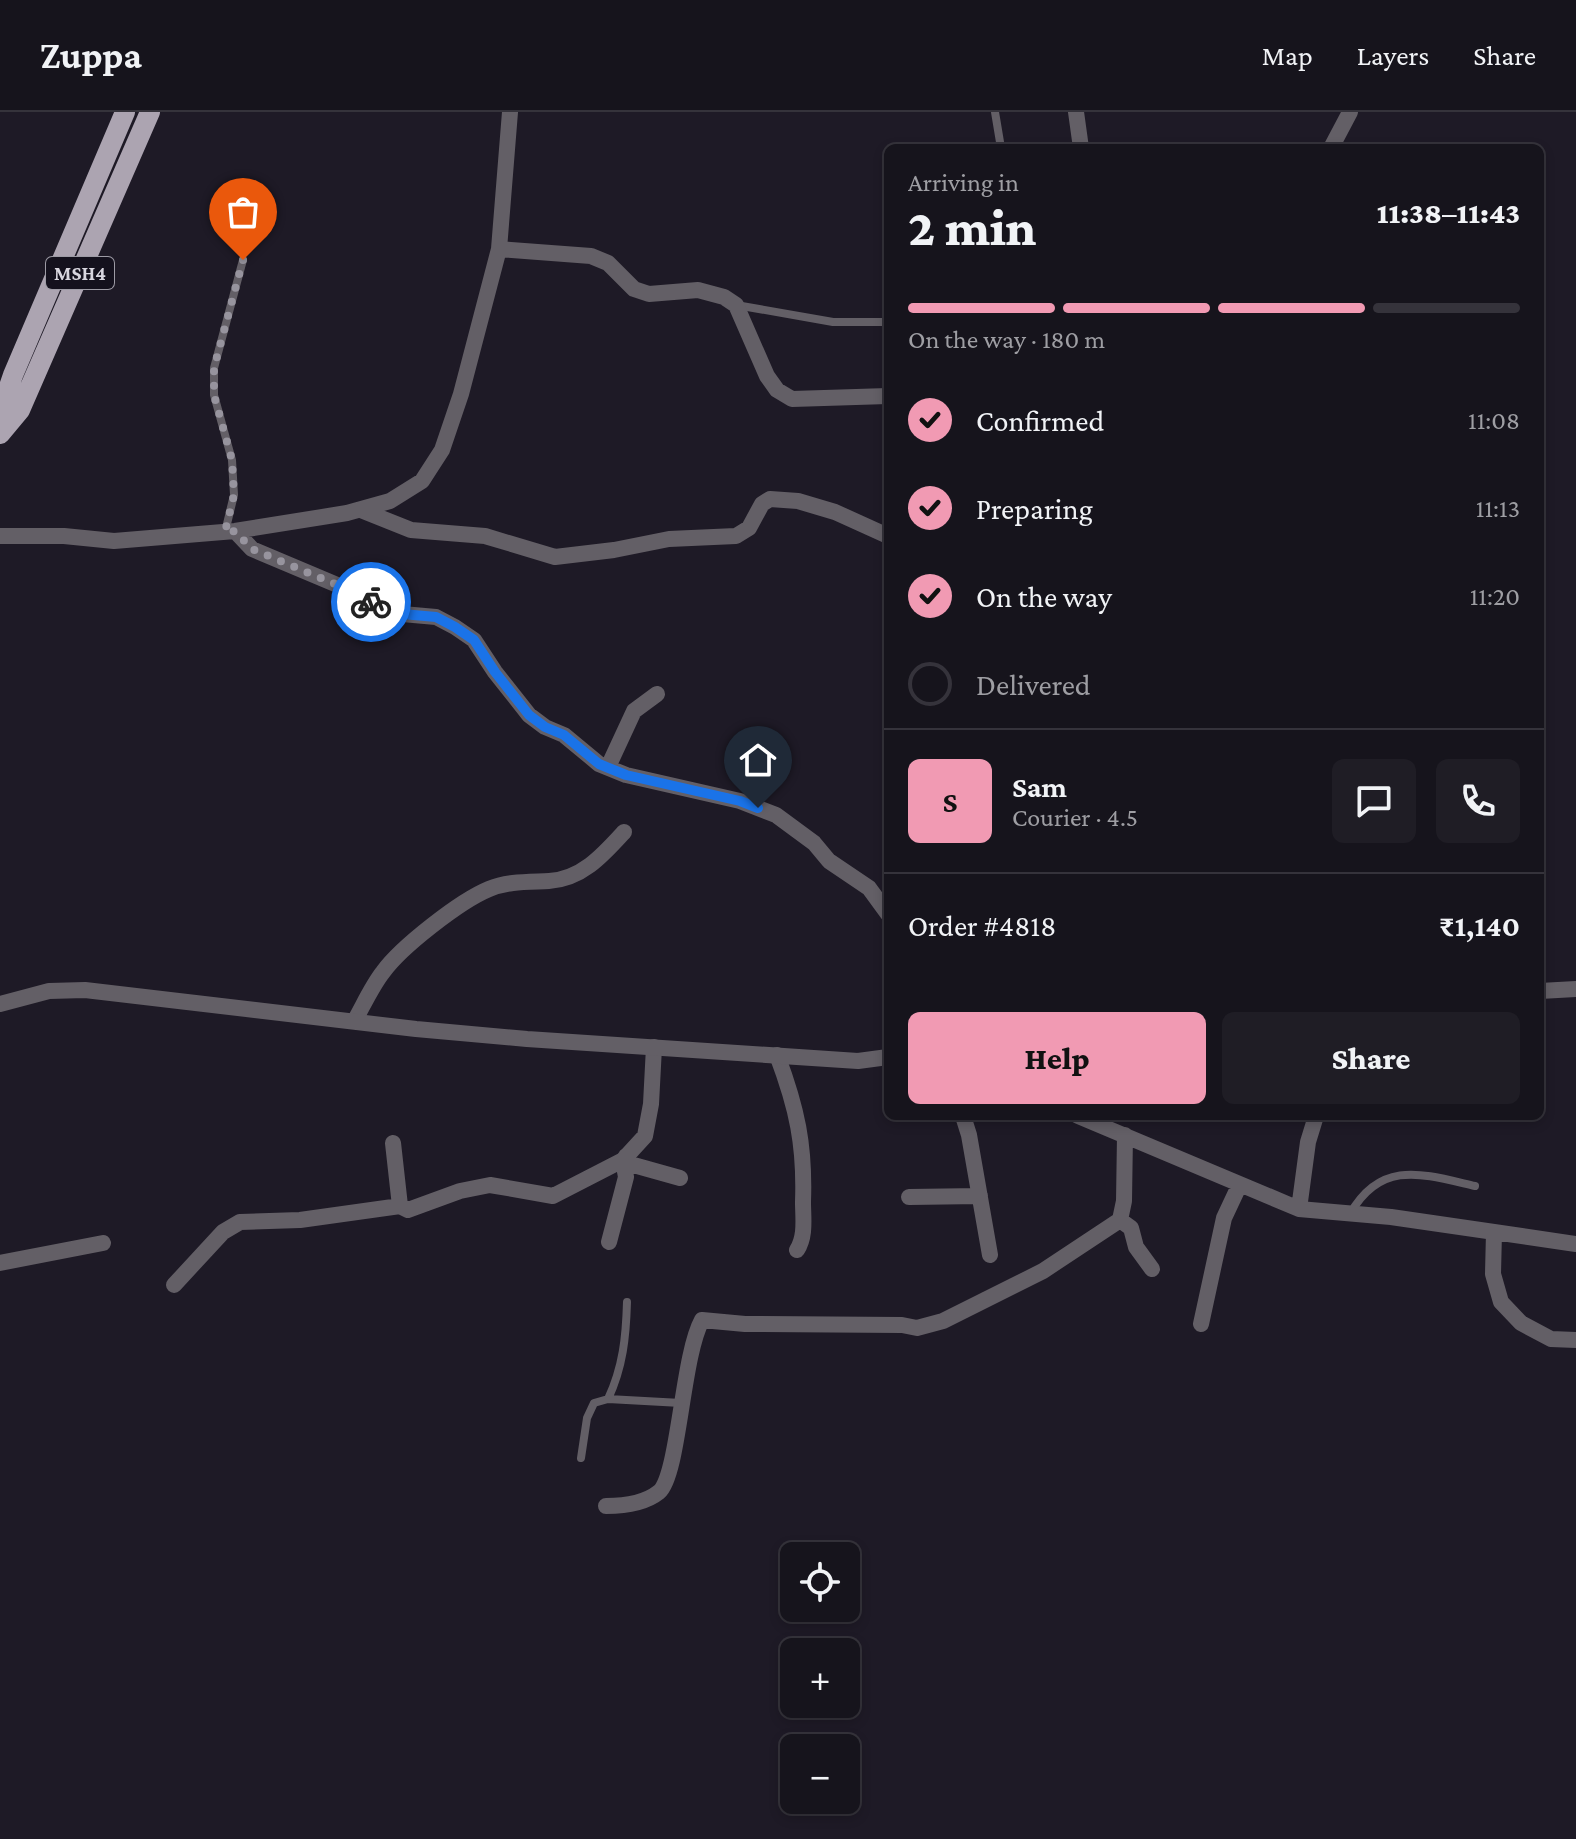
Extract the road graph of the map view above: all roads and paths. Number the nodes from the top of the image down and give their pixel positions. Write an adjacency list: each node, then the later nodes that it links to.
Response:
1 (125, 112): 15 (main road, MSH4)
2 (150, 112): 15 (main road, MSH4)
3 (510, 112): 10 (street)
4 (995, 112): 7 (lane)
5 (1076, 112): 8 (street)
6 (1350, 112): 9 (street)
7 (1000, 144)
8 (1080, 144)
9 (1333, 144)
10 (499, 249): 12 (street); 16 (street)
11 (243, 260): 17 (lane)
12 (736, 305): 13 (lane); 14 (street)
13 (884, 322)
14 (884, 396)
15 (1, 431)
16 (361, 510): 17 (street); 18 (street)
17 (230, 532): 19 (street); 21 (street)
18 (884, 534)
19 (0, 536)
20 (657, 694): 21 (street)
21 (608, 767): 23 (street)
22 (624, 832): 27 (street)
23 (884, 909)
24 (1576, 989): 25 (street)
25 (1544, 991)
26 (0, 1004): 27 (street)
27 (355, 1020): 28 (street)
28 (654, 1047): 29 (street); 36 (street)
29 (777, 1055): 30 (street); 50 (street)
30 (884, 1058)
31 (964, 1120): 40 (street)
32 (1088, 1120): 34 (street)
33 (1315, 1120): 43 (street)
34 (1125, 1135): 38 (street); 45 (street)
35 (393, 1143): 42 (street)
36 (625, 1158): 37 (street); 42 (street); 47 (street)
37 (680, 1178)
38 (1239, 1186): 43 (street); 56 (street)
39 (1475, 1186): 44 (lane)
40 (980, 1196): 41 (street); 51 (street)
41 (909, 1197)
42 (400, 1206): 54 (street)
43 (1299, 1209): 44 (street)
44 (1349, 1214): 46 (street)
45 (1120, 1220): 53 (street); 59 (street)
46 (1494, 1232): 49 (street); 57 (street)
47 (609, 1242)
48 (103, 1243): 52 (street)
49 (1576, 1244)
50 (797, 1250)
51 (990, 1255)
52 (0, 1263)
53 (1152, 1269)
54 (174, 1285)
55 (627, 1302): 58 (lane)
56 (1201, 1324)
57 (1576, 1340)
58 (608, 1399): 59 (lane); 60 (lane)
59 (681, 1403): 61 (street)
60 (581, 1458)
61 (606, 1506)

